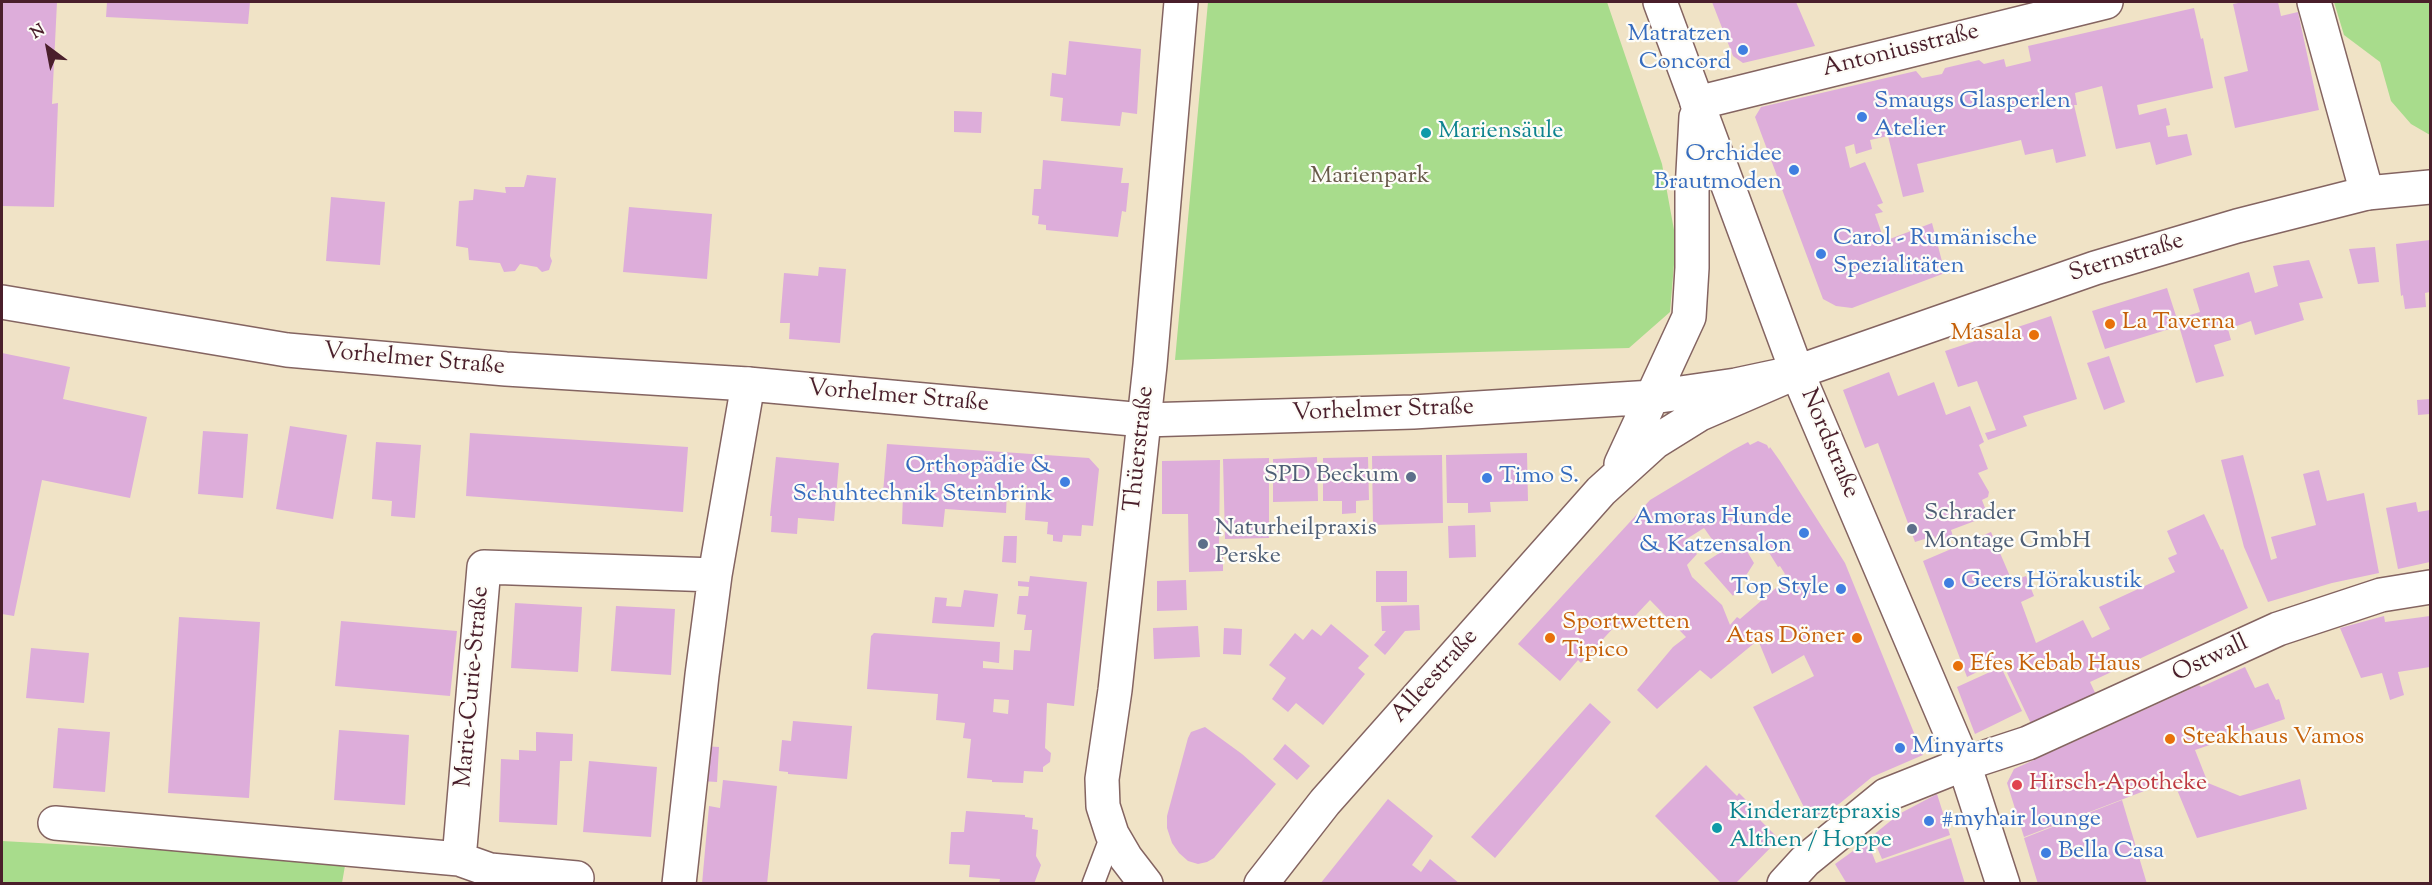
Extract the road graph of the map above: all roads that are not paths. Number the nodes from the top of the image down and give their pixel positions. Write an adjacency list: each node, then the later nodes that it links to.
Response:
1 (1181, 2): 12 (street, Thüerstraße)
2 (1660, 2): 5 (street, Nordstraße)
3 (2106, 2): 5 (street, Antoniusstraße)
4 (2314, 2): 7 (street)
5 (1697, 103): 9 (street, Nordstraße); 11 (street, Alleestraße)
6 (2430, 187): 7 (street, Sternstraße)
7 (2367, 193): 9 (street, Sternstraße)
8 (2, 302): 10 (street, Vorhelmer Straße)
9 (1797, 372): 11 (street, Vorhelmer Straße); 13 (street, Alleestraße); 16 (street, Nordstraße)
10 (748, 384): 12 (street, Vorhelmer Straße); 14 (street)
11 (1653, 397): 12 (street, Vorhelmer Straße); 13 (street, Alleestraße)
12 (1144, 420): 18 (street, Thüerstraße)
13 (1616, 475): 24 (street, Alleestraße)
14 (715, 575): 19 (street, Marie-Curie-Straße); 21 (street)
15 (2430, 587): 16 (street, Ostwall)
16 (1964, 764): 25 (street, Ostwall); 26 (street, Nordstraße)
17 (55, 823): 19 (street)
18 (1112, 834): 22 (lane); 23 (street, Thüerstraße)
19 (459, 859): 20 (street)
20 (577, 878)
21 (679, 884)
22 (1093, 884)
23 (1146, 884)
24 (1261, 884)
25 (1785, 884)
26 (2003, 884)

